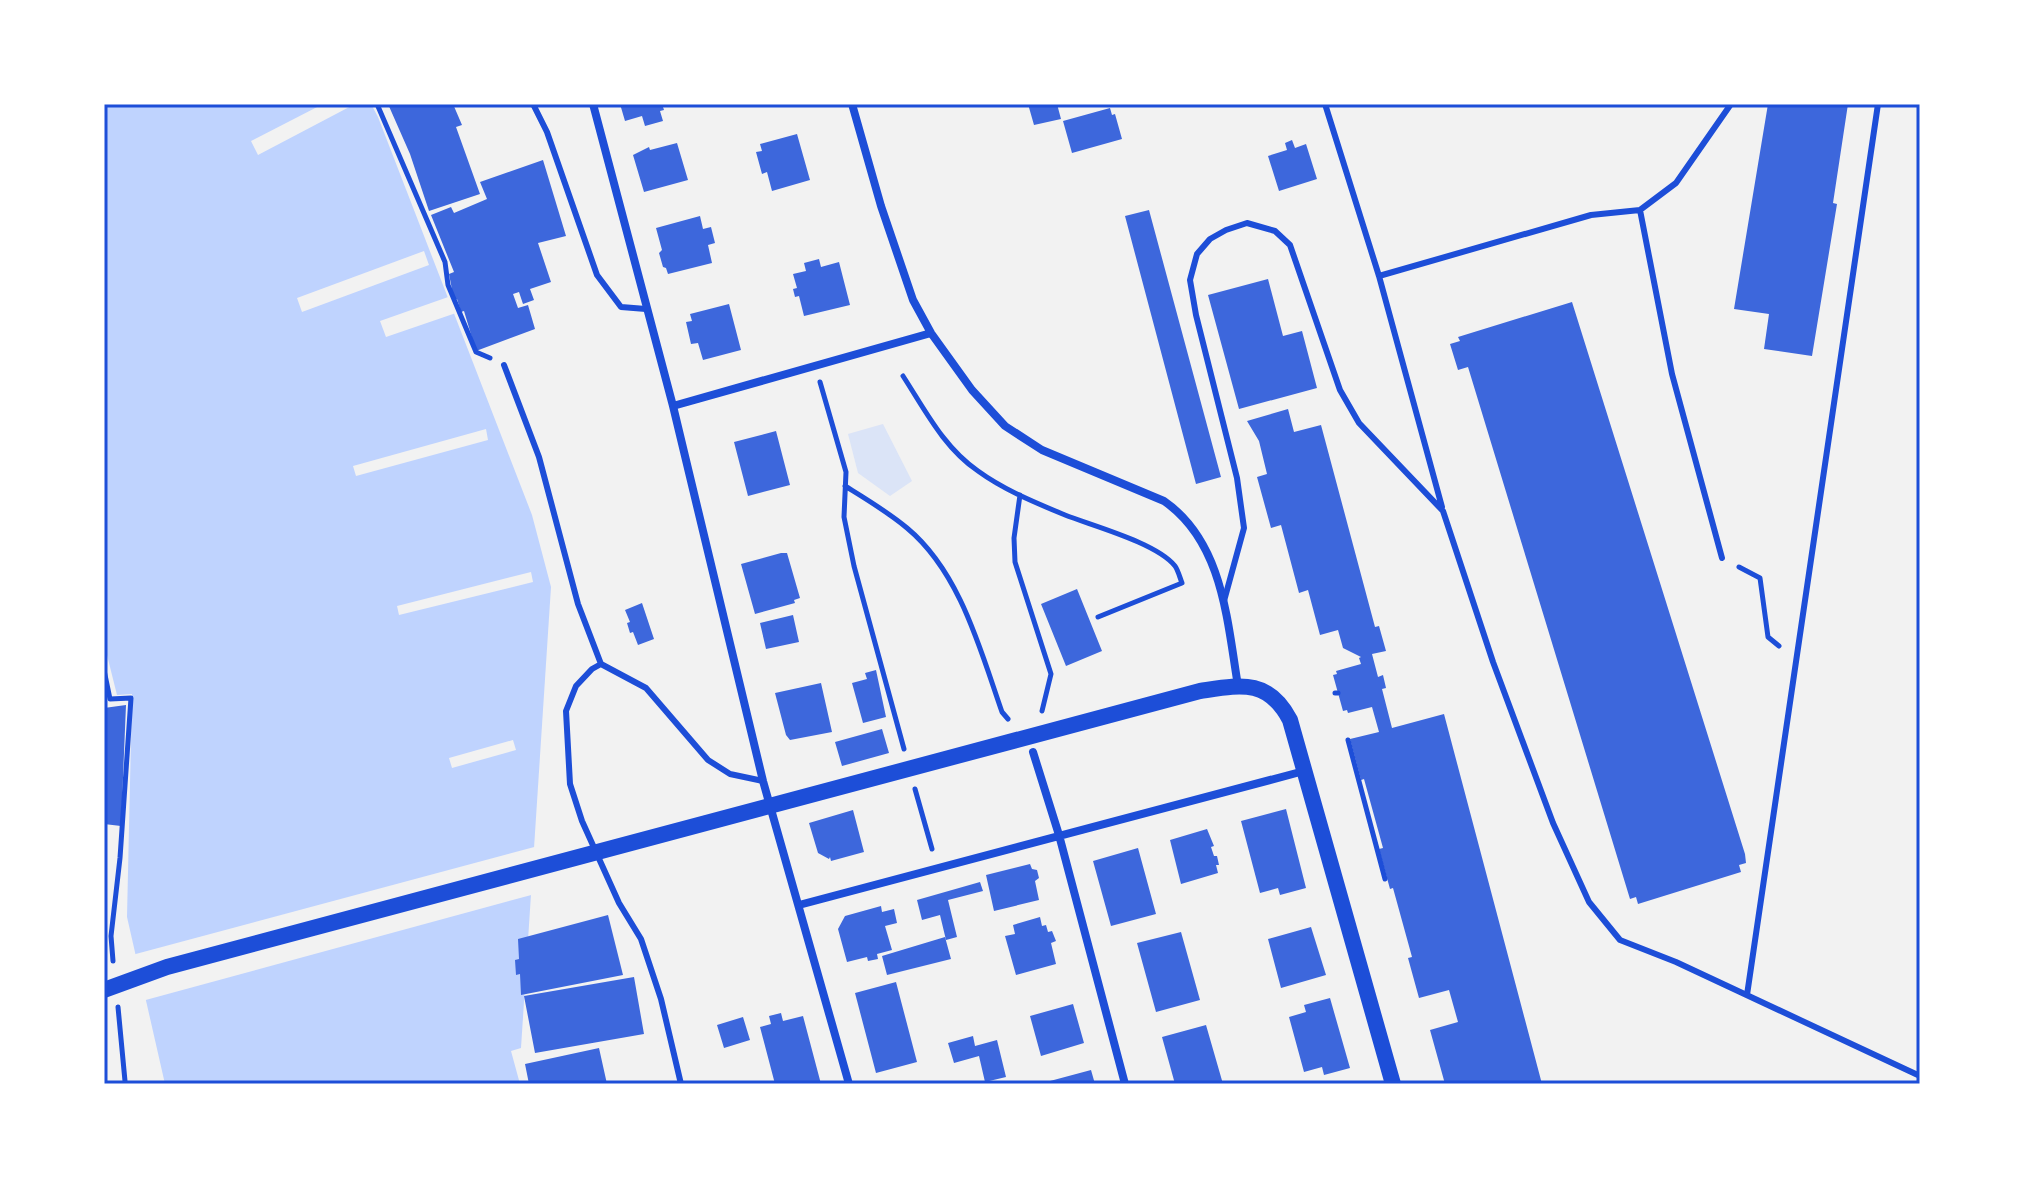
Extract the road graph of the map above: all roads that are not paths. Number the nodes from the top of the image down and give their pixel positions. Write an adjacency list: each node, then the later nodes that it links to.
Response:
1 (533, 104): 9 (lane)
2 (593, 104): 9 (street)
3 (852, 104): 10 (street)
4 (1325, 104): 8 (lane)
5 (1731, 104): 7 (lane)
6 (1878, 104): 24 (lane)
7 (1640, 210): 8 (lane); 14 (lane)
8 (1379, 276): 13 (lane)
9 (646, 309): 12 (street)
10 (931, 333): 12 (street); 15 (street)
11 (504, 365): 16 (lane)
12 (673, 406): 20 (street)
13 (1443, 511): 15 (lane); 24 (lane)
14 (1722, 558)
15 (1224, 601): 17 (street)
16 (601, 664): 20 (lane); 26 (lane)
17 (1238, 686): 19 (main road); 23 (main road)
18 (1033, 752): 21 (street)
19 (1305, 771): 21 (street); 29 (main road)
20 (763, 781): 22 (street)
21 (1059, 835): 22 (street); 28 (street)
22 (799, 905): 27 (street)
23 (110, 993)
24 (1747, 995): 25 (lane)
25 (1920, 1076)
26 (681, 1084)
27 (849, 1084)
28 (1125, 1084)
29 (1393, 1084)

